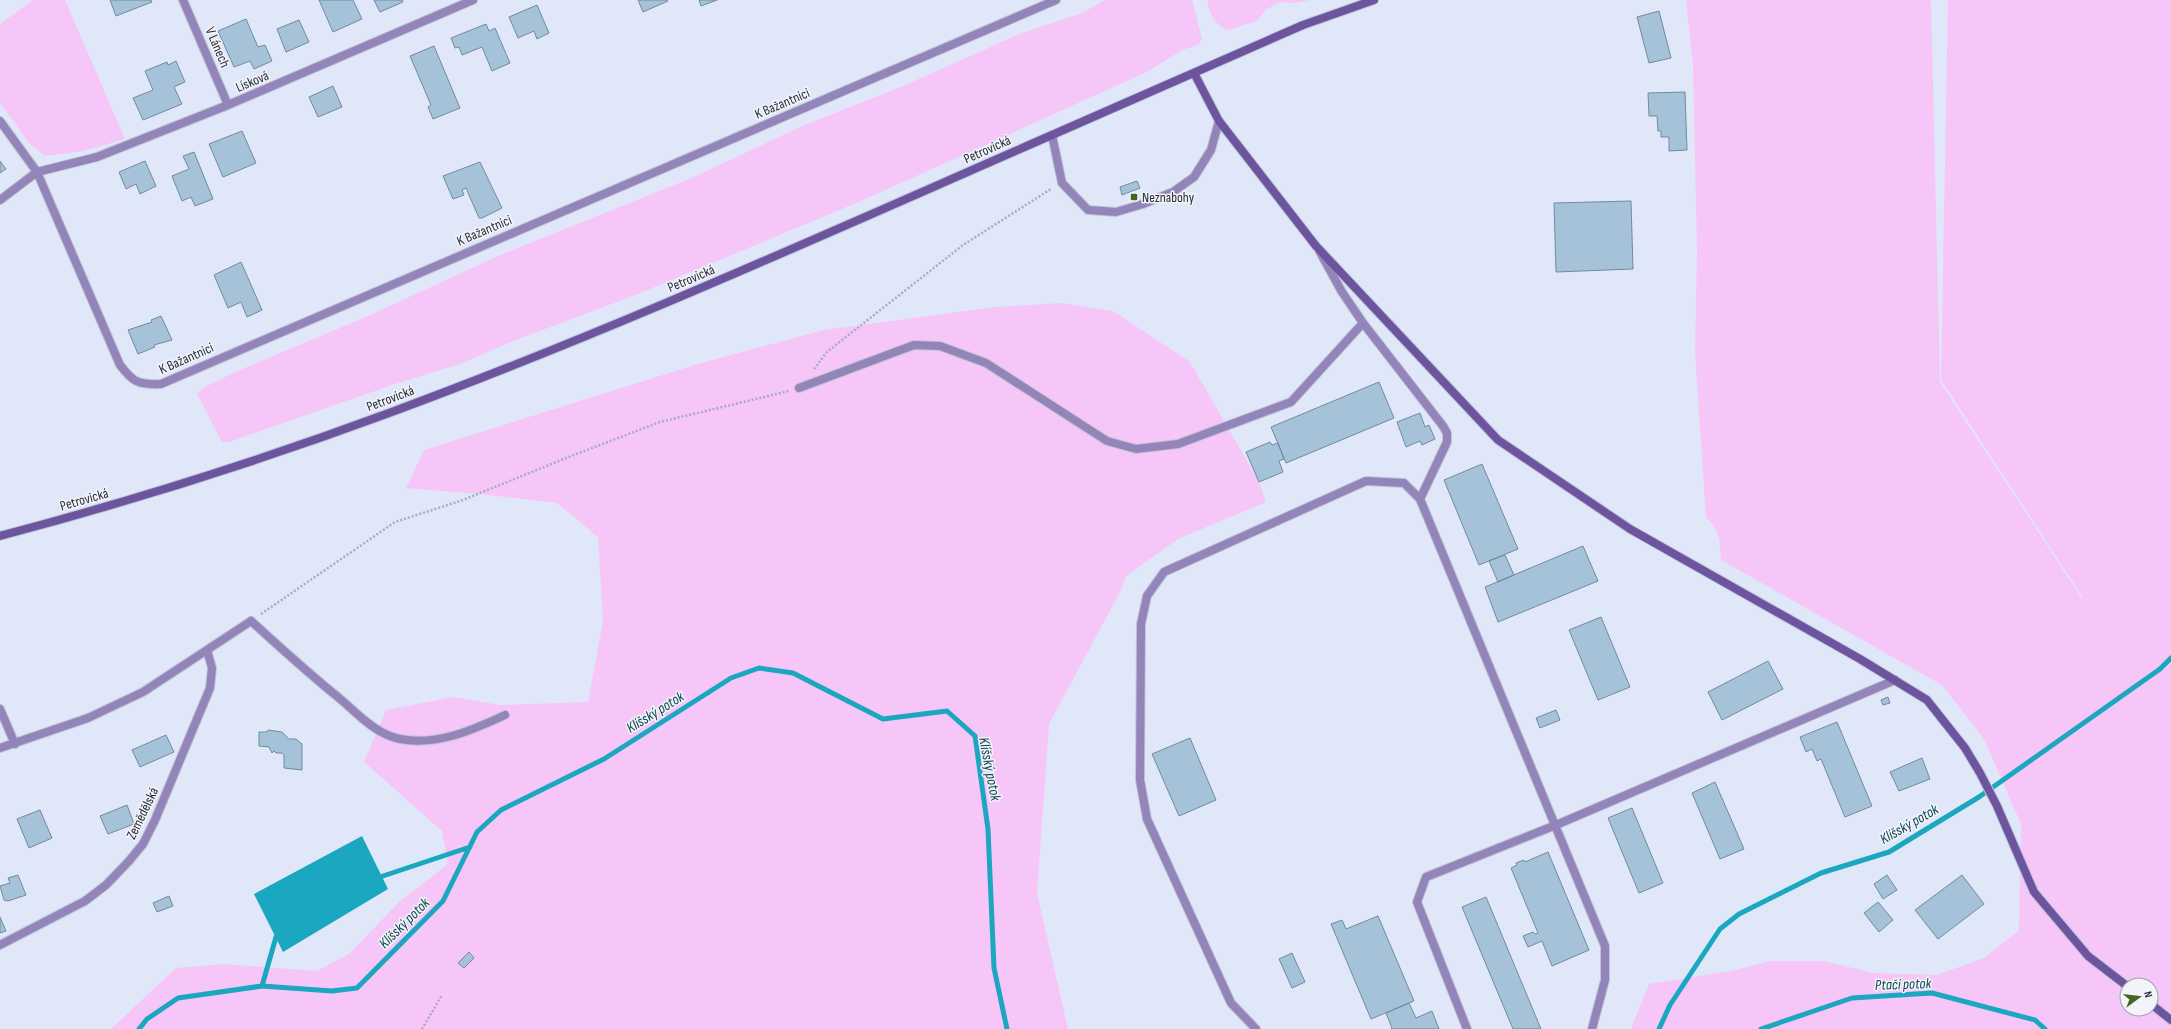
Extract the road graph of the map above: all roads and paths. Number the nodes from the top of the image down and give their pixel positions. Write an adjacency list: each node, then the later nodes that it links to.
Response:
1 (183, 0): 6 (street, V Lánech)
2 (473, 0): 6 (street, Lísková)
3 (1056, 0): 10 (street, K Bažantnici)
4 (1374, 0): 5 (main road, Petrovická)
5 (1194, 73): 8 (main road); 9 (main road, Petrovická)
6 (228, 105): 10 (street, Lísková)
7 (0, 120): 10 (street, K Bažantnici)
8 (1219, 121): 11 (street); 13 (main road)
9 (1052, 135): 11 (street); 18 (main road, Petrovická)
10 (37, 172): 12 (street)
11 (1062, 182): 15 (path)
12 (0, 200)
13 (1316, 246): 14 (street); 21 (main road)
14 (1363, 323): 16 (street); 17 (street)
15 (813, 370)
16 (799, 388): 19 (path)
17 (1420, 499): 26 (street); 33 (street)
18 (0, 536)
19 (251, 621): 20 (street); 23 (street)
20 (207, 650): 24 (street); 27 (street, Zemědělská)
21 (1895, 680): 26 (street); 28 (main road)
22 (0, 710): 24 (street)
23 (505, 715)
24 (15, 744): 25 (street)
25 (0, 748)
26 (1556, 825): 34 (street); 35 (street)
27 (0, 945)
28 (2119, 980)
29 (442, 995): 32 (path)
30 (2159, 1010): 31 (main road)
31 (2171, 1020)
32 (422, 1029)
33 (1256, 1029)
34 (1467, 1029)
35 (1592, 1029)

